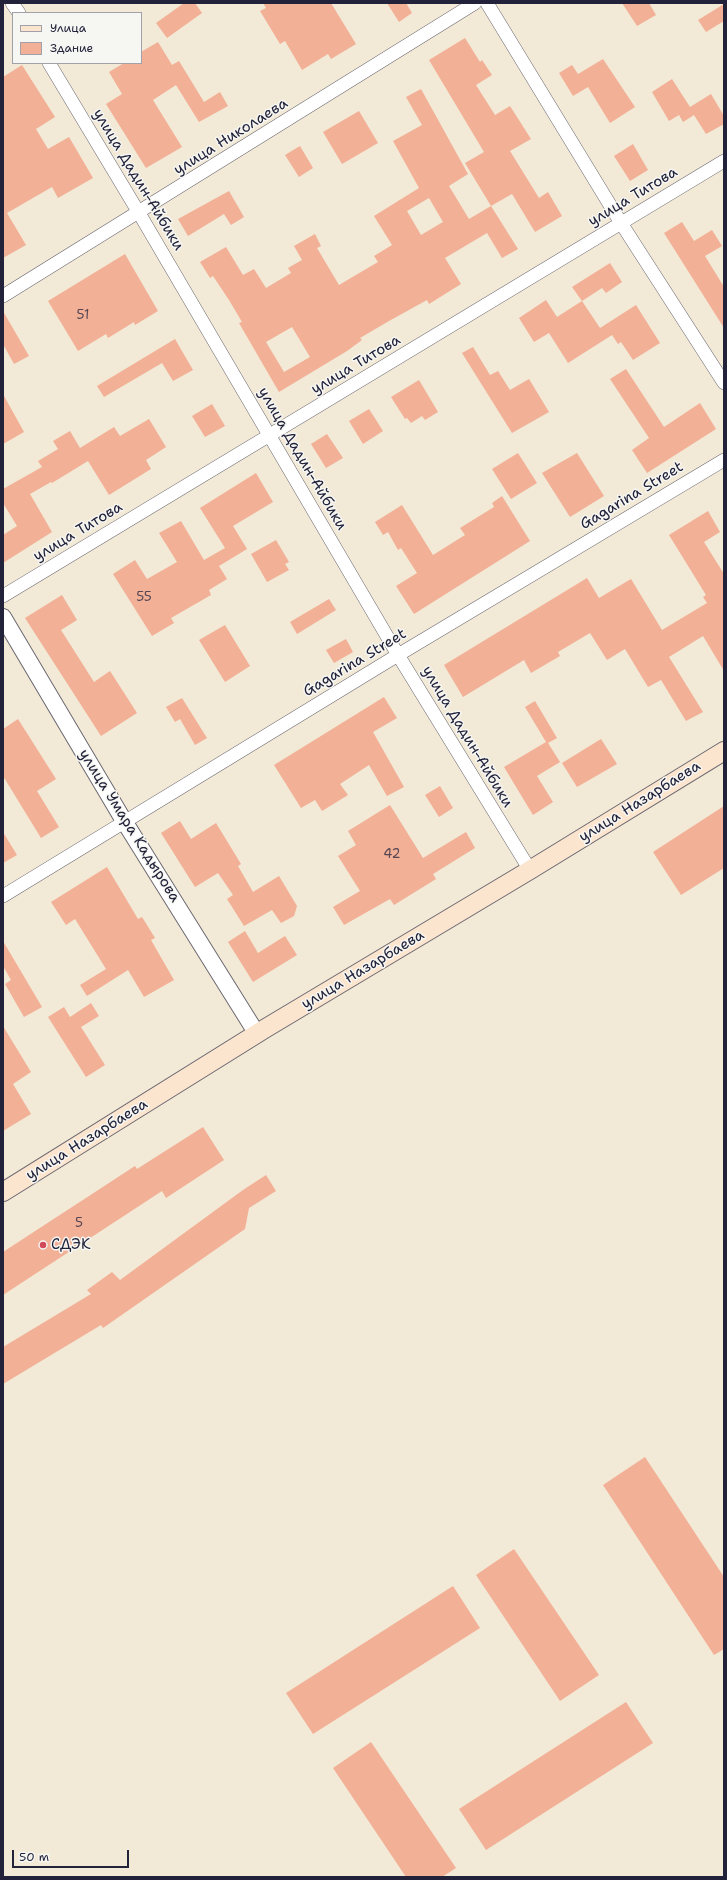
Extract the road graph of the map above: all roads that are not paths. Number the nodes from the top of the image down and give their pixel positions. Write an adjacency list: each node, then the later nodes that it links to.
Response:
1 (12, 3): 4 (street)
2 (475, 3): 7 (street, улица Николаева)
3 (487, 3): 8 (street)
4 (17, 12)
5 (50, 64): 7 (street, улица Дадин-Айбики)
6 (724, 161): 8 (street, улица Титова)
7 (139, 213): 9 (street, улица Николаева); 11 (street, улица Дадин-Айбики)
8 (621, 223): 10 (street); 11 (street, улица Титова)
9 (3, 296)
10 (724, 383)
11 (270, 436): 13 (street, улица Титова); 15 (street, улица Дадин-Айбики)
12 (724, 460): 15 (street, Gagarina Street)
13 (3, 596)
14 (3, 617): 17 (street, улица Умара Кадырова)
15 (398, 655): 17 (street, Gagarina Street); 18 (street, улица Дадин-Айбики)
16 (724, 751): 18 (main road, улица Назарбаева)
17 (124, 821): 19 (street, Gagarina Street); 20 (street, улица Умара Кадырова)
18 (530, 870): 20 (main road, улица Назарбаева)
19 (3, 896)
20 (257, 1034): 21 (main road, улица Назарбаева)
21 (3, 1192)

